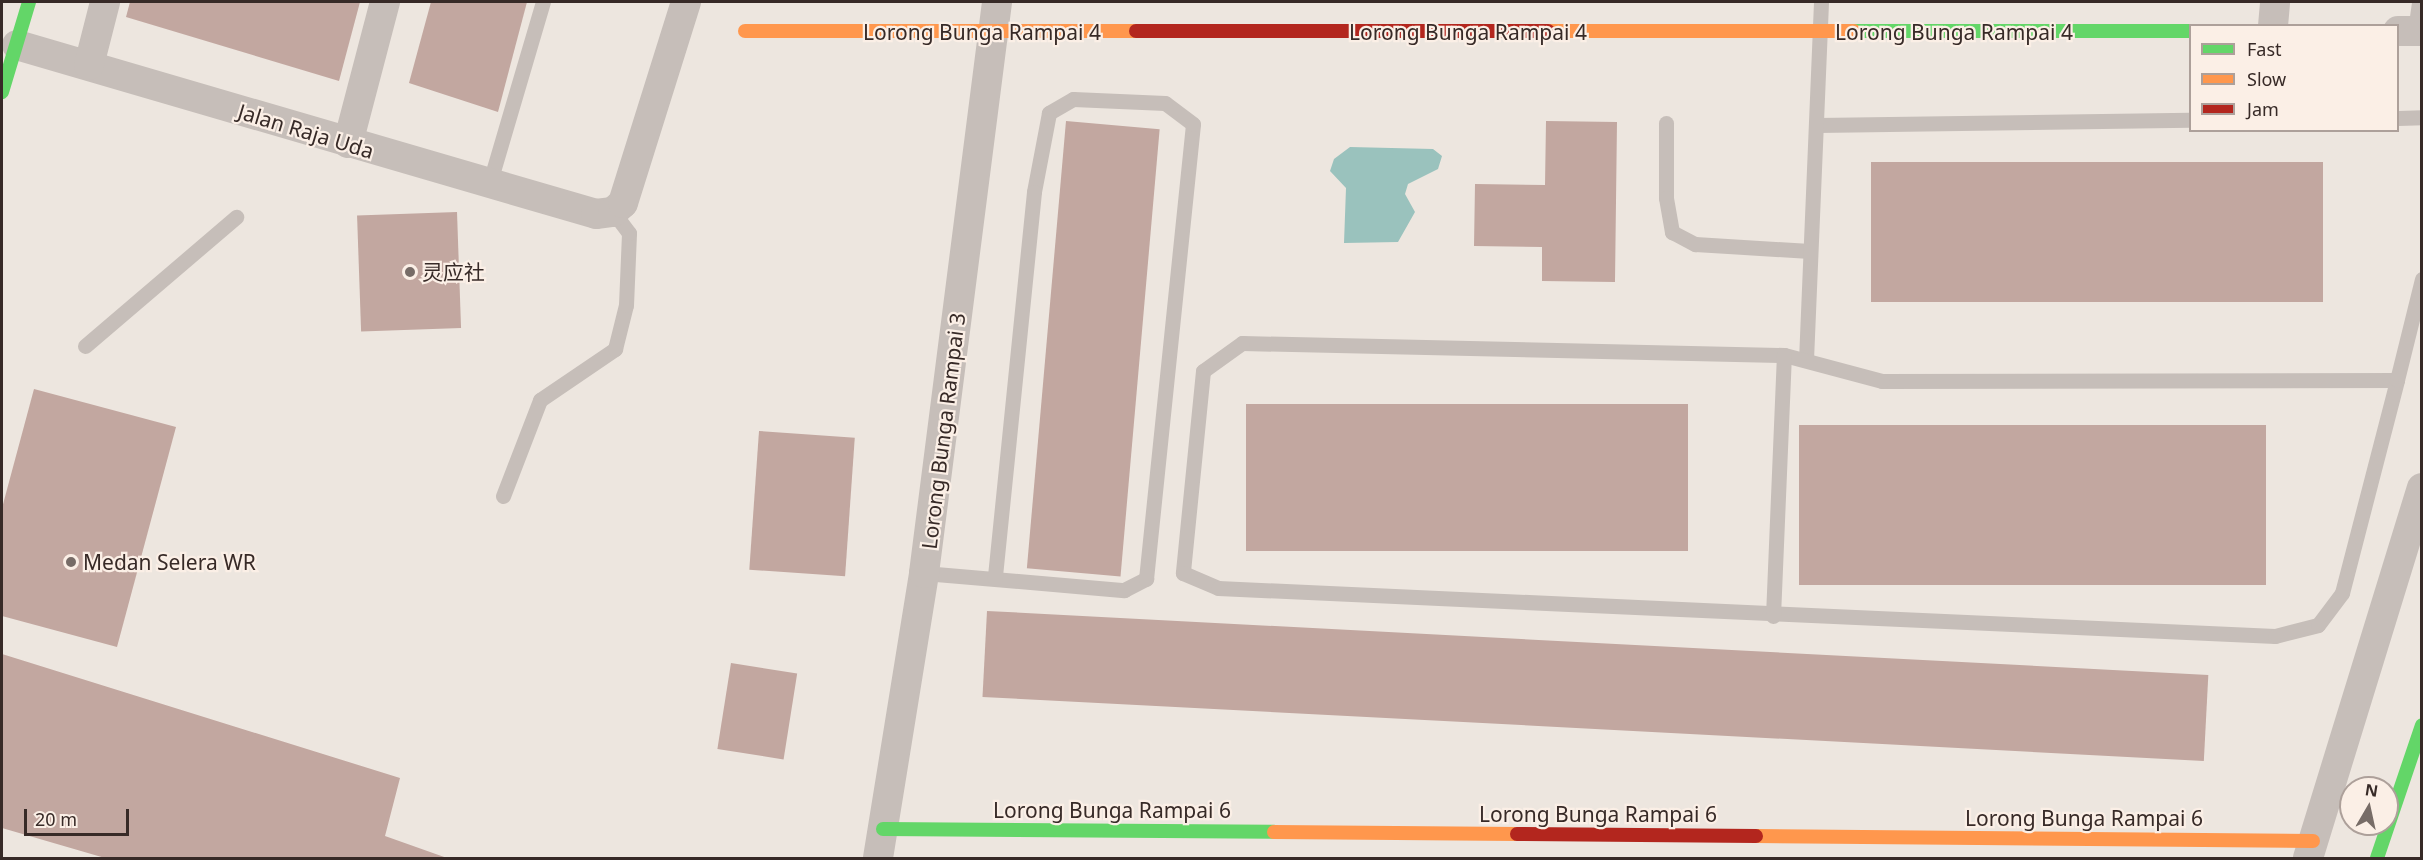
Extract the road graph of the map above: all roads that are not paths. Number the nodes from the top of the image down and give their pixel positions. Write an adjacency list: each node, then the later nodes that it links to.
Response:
1 (29, 2): 16 (street)
2 (105, 2): 17 (street)
3 (385, 2): 24 (street)
4 (543, 2): 25 (lane)
5 (686, 2): 26 (street)
6 (997, 2): 13 (street, Lorong Bunga Rampai 3)
7 (1821, 2): 14 (lane)
8 (2276, 2): 10 (street)
9 (2420, 2): 12 (lane)
10 (2273, 24)
11 (744, 31): 13 (street, Lorong Bunga Rampai 4)
12 (2411, 31)
13 (994, 32): 14 (street, Lorong Bunga Rampai 4); 36 (street, Lorong Bunga Rampai 3)
14 (1821, 32): 15 (street, Lorong Bunga Rampai 4); 23 (lane)
15 (2189, 32)
16 (17, 45): 17 (street, Jalan Raja Uda); 18 (street)
17 (88, 65): 24 (street, Jalan Raja Uda)
18 (2, 92)
19 (2421, 117): 20 (lane)
20 (2399, 118)
21 (2189, 120): 23 (lane)
22 (1666, 123): 28 (lane)
23 (1817, 125): 28 (lane)
24 (348, 143): 25 (street, Jalan Raja Uda)
25 (489, 185): 26 (street, Jalan Raja Uda)
26 (604, 213): 35 (lane)
27 (236, 217): 30 (lane)
28 (1810, 251): 32 (lane)
29 (2421, 279): 33 (lane)
30 (85, 346)
31 (1784, 355): 32 (lane); 38 (lane); 38 (lane)
32 (1806, 360): 33 (lane)
33 (2397, 380): 38 (lane)
34 (2421, 488): 41 (street)
35 (503, 496)
36 (924, 573): 37 (lane); 40 (street, Lorong Bunga Rampai 3)
37 (995, 578): 37 (lane)
38 (1773, 616)
39 (2420, 733): 43 (street)
40 (883, 829): 41 (street, Lorong Bunga Rampai 6); 42 (street, Lorong Bunga Rampai 3)
41 (2310, 850)
42 (878, 858)
43 (2377, 858)

